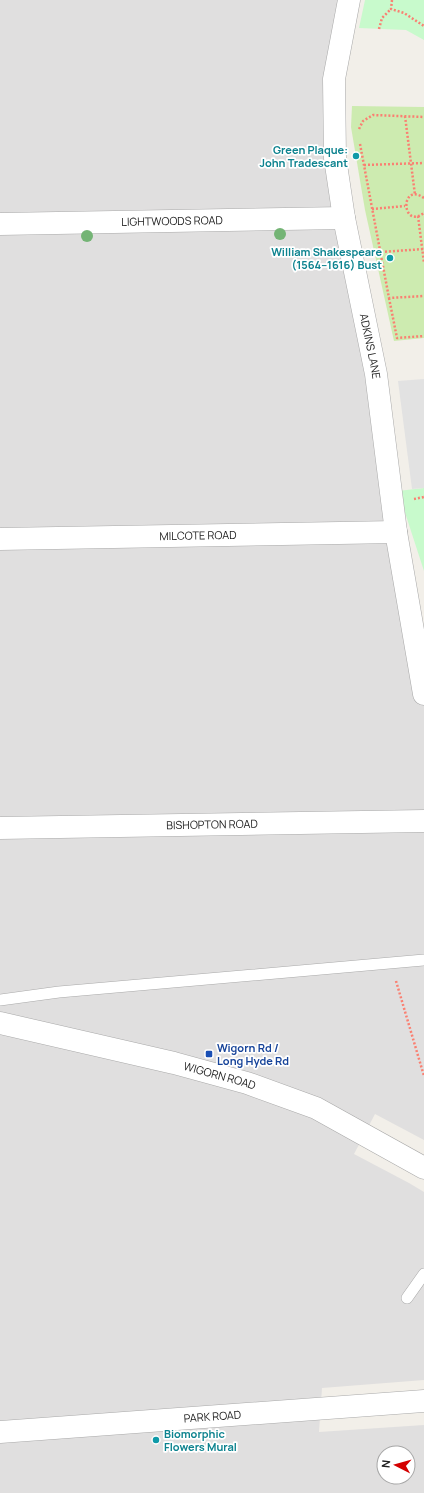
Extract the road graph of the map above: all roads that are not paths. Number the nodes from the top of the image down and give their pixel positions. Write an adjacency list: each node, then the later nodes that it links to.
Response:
1 (349, 0): 2 (street, ADKINS LANE)
2 (344, 218): 3 (street, LIGHTWOODS ROAD); 4 (street, ADKINS LANE)
3 (0, 224)
4 (396, 532): 5 (street, MILCOTE ROAD); 6 (street, ADKINS LANE)
5 (0, 539)
6 (424, 694)
7 (424, 821): 8 (street, BISHOPTON ROAD)
8 (0, 828)
9 (424, 960): 10 (lane)
10 (0, 1000)
11 (0, 1023): 12 (street, WIGORN ROAD)
12 (424, 1168)
13 (424, 1274): 14 (lane)
14 (407, 1298)
15 (424, 1401): 16 (street, PARK ROAD)
16 (0, 1432)

